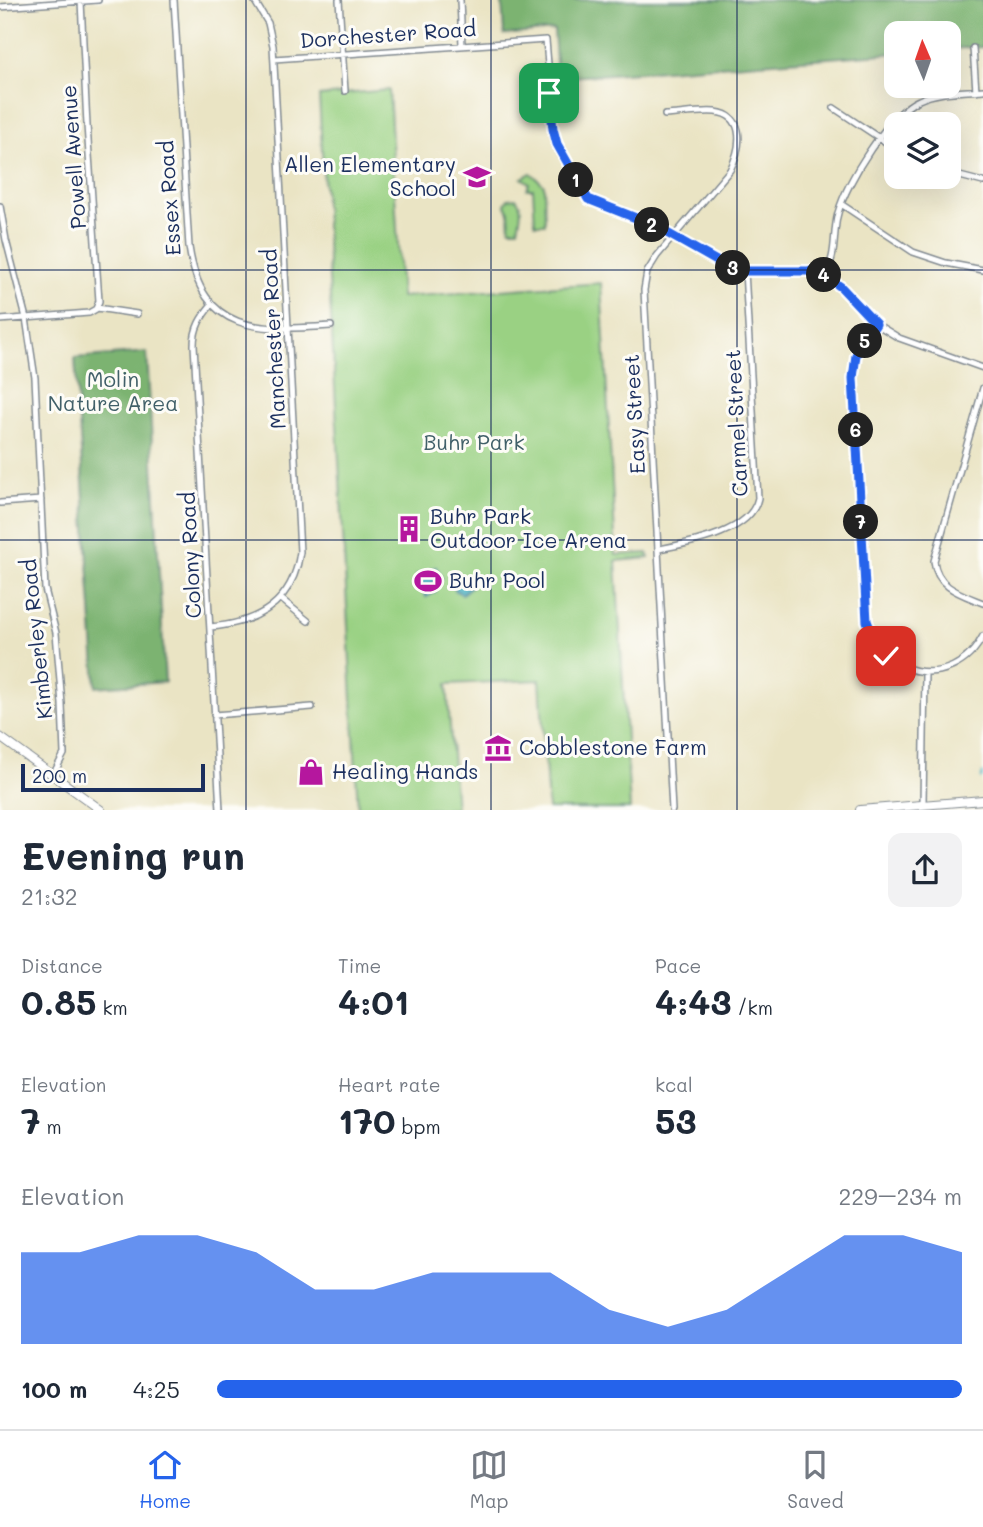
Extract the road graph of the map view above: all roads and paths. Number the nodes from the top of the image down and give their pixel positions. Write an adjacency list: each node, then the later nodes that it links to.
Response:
1 (98, 0): 6 (street)
2 (174, 0): 26 (street, Essex Road)
3 (254, 0): 11 (street, Manchester Road)
4 (339, 0): 10 (street)
5 (460, 0): 8 (street)
6 (81, 1): 7 (street); 27 (street, Powell Avenue)
7 (0, 7)
8 (462, 45): 10 (street, Dorchester Road); 22 (street, Dorchester Road)
9 (973, 48): 12 (street)
10 (342, 54): 11 (street, Dorchester Road); 13 (street)
11 (274, 59): 33 (street, Manchester Road)
12 (979, 90): 16 (street)
13 (345, 91)
14 (834, 108): 16 (street)
15 (665, 115): 22 (street, Easy Street)
16 (879, 139): 17 (street); 20 (street)
17 (884, 142)
18 (961, 176): 19 (street)
19 (983, 182)
20 (841, 204): 23 (street); 25 (street)
21 (0, 206): 29 (street, Kimberley Road)
22 (674, 237): 24 (street); 38 (street, Easy Street)
23 (983, 270)
24 (745, 271): 25 (street); 38 (street, Carmel Street)
25 (824, 275): 31 (street)
26 (212, 304): 33 (street, Essex Road); 42 (street, Colony Road)
27 (97, 309): 28 (street); 29 (street)
28 (137, 314)
29 (26, 318): 30 (street); 36 (street, Kimberley Road)
30 (0, 320)
31 (876, 324): 34 (street); 44 (street)
32 (331, 326): 33 (street, Essex Road)
33 (289, 329): 39 (street, Manchester Road)
34 (983, 368)
35 (983, 388): 40 (street)
36 (41, 500): 37 (street); 48 (street, Kimberley Road)
37 (0, 503)
38 (659, 549): 53 (street, Easy Street)
39 (281, 598): 41 (street); 42 (street, Manchester Road)
40 (983, 603)
41 (308, 621)
42 (210, 627): 46 (street, Colony Road)
43 (983, 636): 44 (street)
44 (925, 673): 50 (street)
45 (312, 707): 46 (street)
46 (214, 715): 52 (street, Colony Road)
47 (0, 737): 48 (main road)
48 (53, 775): 51 (main road)
49 (983, 800): 50 (main road)
50 (923, 804): 54 (main road)
51 (102, 810)
52 (220, 810)
53 (673, 810)
54 (860, 810)

